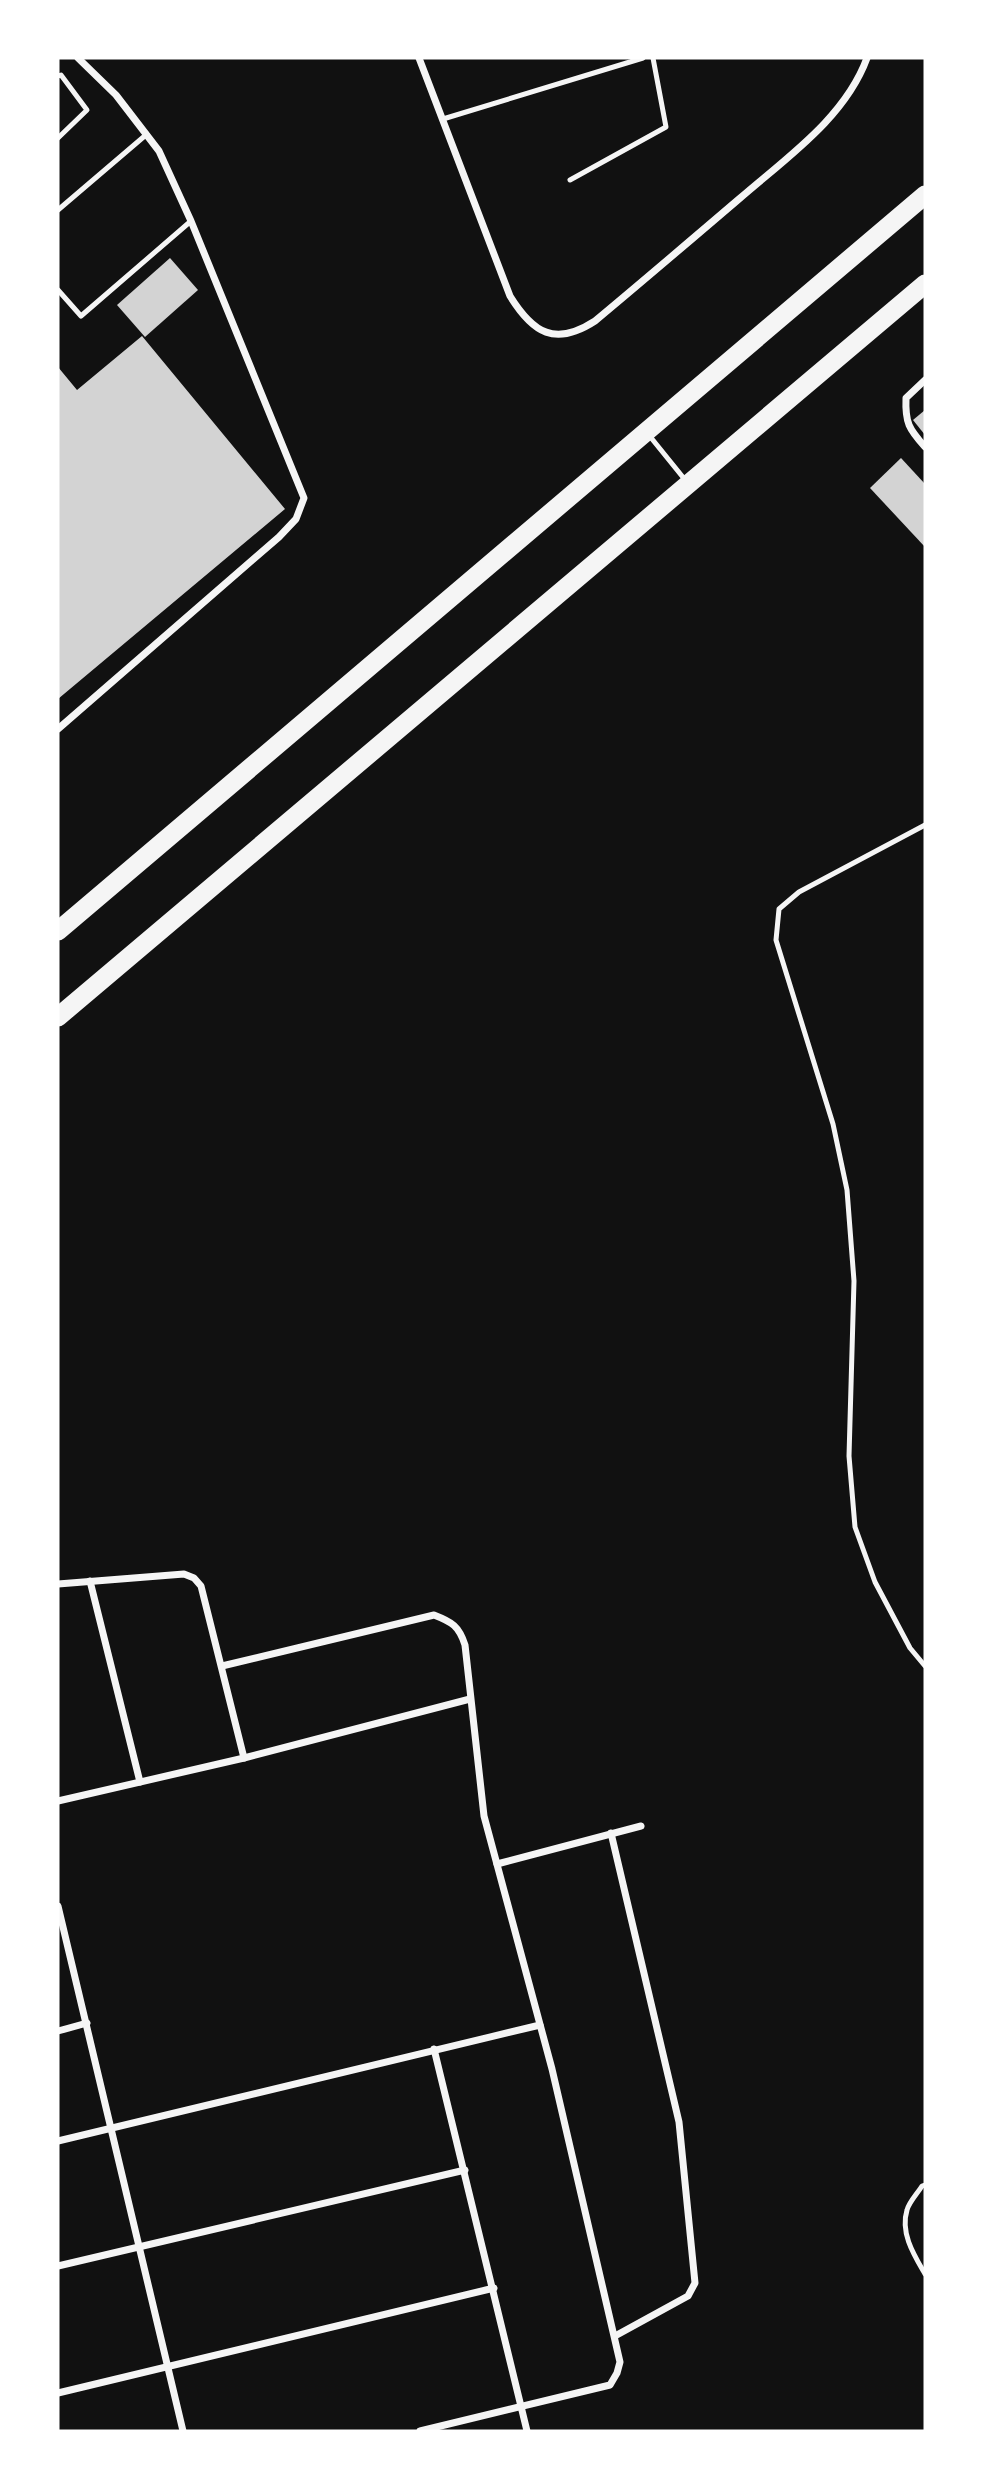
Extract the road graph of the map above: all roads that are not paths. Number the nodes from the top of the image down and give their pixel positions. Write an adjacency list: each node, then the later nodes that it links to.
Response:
1 (78, 58): 8 (street)
2 (419, 58): 7 (street)
3 (643, 58): 7 (lane)
4 (653, 58): 10 (lane)
5 (867, 58): 7 (street)
6 (58, 76): 9 (lane)
7 (443, 119)
8 (147, 134): 12 (lane); 13 (street)
9 (58, 138)
10 (570, 180)
11 (925, 195): 17 (highway)
12 (58, 210)
13 (191, 221): 15 (lane); 20 (street)
14 (925, 284): 19 (highway)
15 (58, 290)
16 (925, 380): 18 (street)
17 (646, 432): 19 (lane); 22 (highway)
18 (925, 447)
19 (688, 484): 23 (highway)
20 (58, 729)
21 (925, 825): 27 (lane)
22 (58, 931)
23 (58, 1017)
24 (90, 1581): 25 (street); 26 (street); 30 (street)
25 (58, 1584)
26 (222, 1666): 28 (street); 29 (street)
27 (925, 1666)
28 (470, 1699): 29 (street); 34 (street)
29 (244, 1758): 30 (street)
30 (140, 1782): 31 (street)
31 (58, 1801)
32 (641, 1826): 33 (street)
33 (611, 1833): 34 (street); 49 (street)
34 (497, 1864): 38 (street)
35 (58, 1906): 36 (street)
36 (59, 1915): 37 (street)
37 (87, 2023): 39 (street); 41 (street)
38 (540, 2025): 40 (street); 49 (street)
39 (58, 2031)
40 (434, 2049): 41 (street); 43 (street)
41 (112, 2128): 42 (street); 45 (street)
42 (58, 2141)
43 (465, 2169): 45 (street); 48 (street)
44 (925, 2185): 47 (lane)
45 (140, 2245): 46 (street); 50 (street)
46 (58, 2266)
47 (925, 2274)
48 (494, 2288): 50 (street); 52 (street)
49 (615, 2336): 52 (street)
50 (168, 2367): 51 (street); 53 (street)
51 (58, 2393)
52 (522, 2407): 54 (street); 55 (street)
53 (183, 2431)
54 (421, 2431)
55 (527, 2431)

